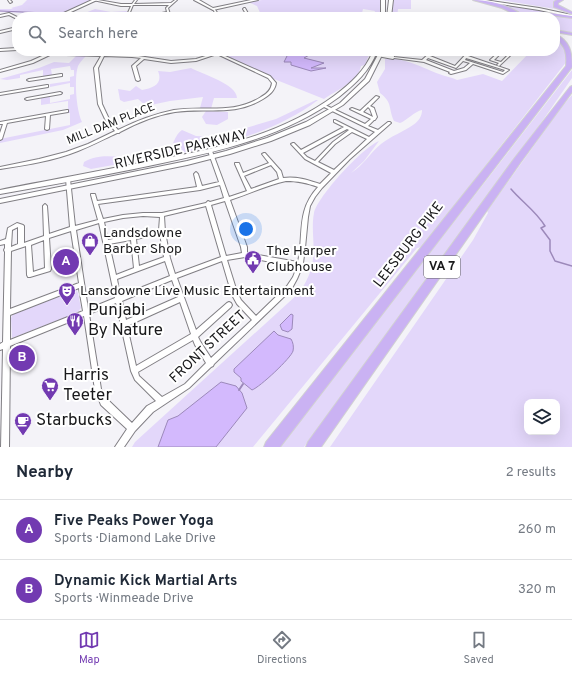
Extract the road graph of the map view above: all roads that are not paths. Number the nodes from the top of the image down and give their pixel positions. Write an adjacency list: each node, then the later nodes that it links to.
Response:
1 (94, 0): 13 (street); 16 (main road)
2 (136, 0): 13 (street)
3 (176, 0): 12 (street)
4 (196, 0): 14 (main road)
5 (238, 0): 14 (main road)
6 (256, 0): 14 (main road)
7 (383, 0): 21 (main road)
8 (391, 0): 22 (main road)
9 (476, 0): 23 (highway); 24 (main road)
10 (497, 0): 25 (main road)
11 (561, 0): 29 (highway)
12 (170, 4): 13 (street); 18 (street)
13 (132, 6): 17 (street)
14 (211, 7): 19 (street)
15 (244, 9): 20 (street)
16 (69, 12)
17 (130, 12)
18 (168, 12)
19 (215, 12)
20 (246, 12)
21 (383, 12)
22 (390, 12)
23 (514, 12)
24 (556, 12)
25 (557, 12)
26 (560, 13): 29 (main road)
27 (560, 13): 29 (main road)
28 (560, 14): 29 (highway)
29 (572, 15)
30 (0, 16): 31 (street)
31 (12, 16)
32 (12, 29): 33 (main road)
33 (0, 32)
34 (560, 32): 35 (highway)
35 (572, 34)
36 (560, 40): 57 (highway)
37 (12, 49): 38 (street)
38 (0, 50)
39 (45, 56): 59 (street)
40 (102, 56): 86 (street)
41 (116, 56): 51 (street)
42 (210, 56): 51 (street)
43 (221, 56): 86 (street, MILL DAM PLACE)
44 (373, 56): 71 (main road, RIVERSIDE PARKWAY)
45 (381, 56): 73 (main road, RIVERSIDE PARKWAY)
46 (388, 56): 52 (street)
47 (496, 56): 56 (street)
48 (509, 56): 56 (street)
49 (429, 57): 53 (street); 54 (street)
50 (466, 57): 54 (street); 58 (street)
51 (143, 58): 63 (street)
52 (393, 58): 53 (street)
53 (425, 60): 55 (street)
54 (463, 60): 55 (street)
55 (473, 63): 58 (street)
56 (501, 63): 58 (street)
57 (571, 64): 154 (highway, LEESBURG PIKE / VA 7)
58 (497, 67)
59 (0, 71)
60 (61, 74): 61 (street)
61 (48, 77): 62 (street); 64 (street)
62 (29, 80)
63 (138, 80)
64 (47, 86): 67 (street); 68 (street)
65 (572, 88): 150 (highway, VA 7)
66 (60, 93): 68 (street)
67 (0, 94)
68 (47, 95): 70 (street)
69 (378, 97): 72 (street)
70 (27, 99)
71 (324, 106): 73 (street); 91 (main road, RIVERSIDE PARKWAY)
72 (368, 106): 76 (street); 78 (street)
73 (332, 109): 82 (street); 94 (main road, RIVERSIDE PARKWAY)
74 (352, 109): 76 (street)
75 (67, 111): 77 (street)
76 (360, 113): 78 (street)
77 (48, 114): 80 (street); 84 (street)
78 (374, 119): 82 (street)
79 (335, 122): 83 (street)
80 (2, 123): 88 (street)
81 (390, 123): 87 (street, FRONT STREET)
82 (366, 126): 87 (street)
83 (346, 128): 85 (street); 92 (street)
84 (47, 129)
85 (352, 130): 89 (street); 97 (street)
86 (118, 132): 98 (street, MILL DAM PLACE)
87 (378, 132): 89 (street, FRONT STREET)
88 (0, 139)
89 (369, 139): 99 (street, FRONT STREET)
90 (293, 144): 92 (street)
91 (210, 151): 94 (street); 102 (main road, RIVERSIDE PARKWAY)
92 (301, 152): 97 (street)
93 (264, 154): 95 (street)
94 (213, 158): 104 (street); 106 (main road, RIVERSIDE PARKWAY)
95 (272, 163): 101 (street); 103 (street)
96 (237, 164): 101 (street)
97 (315, 164): 99 (street)
98 (0, 168)
99 (334, 172): 105 (street, FRONT STREET)
100 (196, 174): 107 (street)
101 (242, 175): 108 (street)
102 (68, 179): 106 (street); 109 (main road, RIVERSIDE PARKWAY)
103 (281, 179): 105 (street); 108 (street)
104 (222, 183): 107 (street); 111 (street)
105 (321, 186): 131 (street, FRONT STREET)
106 (68, 187): 112 (main road, RIVERSIDE PARKWAY); 118 (street)
107 (200, 188): 113 (street)
108 (249, 191): 111 (street)
109 (0, 192)
110 (93, 195): 113 (street)
111 (227, 199): 114 (street); 128 (street)
112 (0, 201)
113 (95, 203): 117 (street)
114 (208, 203): 116 (street); 130 (street)
115 (45, 206): 121 (street)
116 (162, 215): 117 (street); 119 (street)
117 (101, 221): 118 (street); 123 (street)
118 (73, 229): 121 (street); 135 (street)
119 (162, 232): 120 (street); 129 (street)
120 (133, 237): 123 (street); 132 (street)
121 (46, 238): 125 (street); 125 (street)
122 (8, 241): 124 (street); 126 (street); 127 (street)
123 (106, 242): 134 (street)
124 (0, 243)
125 (28, 244): 126 (street)
126 (21, 246): 127 (street)
127 (7, 250): 136 (street)
128 (245, 255): 130 (street); 131 (street)
129 (167, 258): 132 (street); 133 (street)
130 (225, 258): 133 (street); 143 (street)
131 (301, 265): 143 (street, FRONT STREET)
132 (137, 269): 134 (street)
133 (174, 277): 138 (street); 139 (street)
134 (114, 278): 138 (street)
135 (81, 285): 141 (street); 142 (street)
136 (7, 288): 137 (street); 142 (street)
137 (0, 291)
138 (118, 299): 141 (street); 144 (street)
139 (181, 299): 144 (street); 145 (street)
140 (229, 305): 145 (street)
141 (85, 312): 146 (street); 151 (street)
142 (7, 313): 146 (street)
143 (256, 320): 147 (street, FRONT STREET)
144 (124, 324): 148 (street)
145 (195, 335): 147 (street); 148 (street)
146 (3, 345): 152 (street)
147 (211, 364): 149 (street, FRONT STREET)
148 (134, 371): 149 (street)
149 (162, 401): 151 (street, FRONT STREET)
150 (342, 407): 155 (highway, VA 7); 156 (highway)
151 (132, 428): 153 (street, FRONT STREET)
152 (5, 447)
153 (119, 447)
154 (271, 447)
155 (313, 447)
156 (318, 447)

